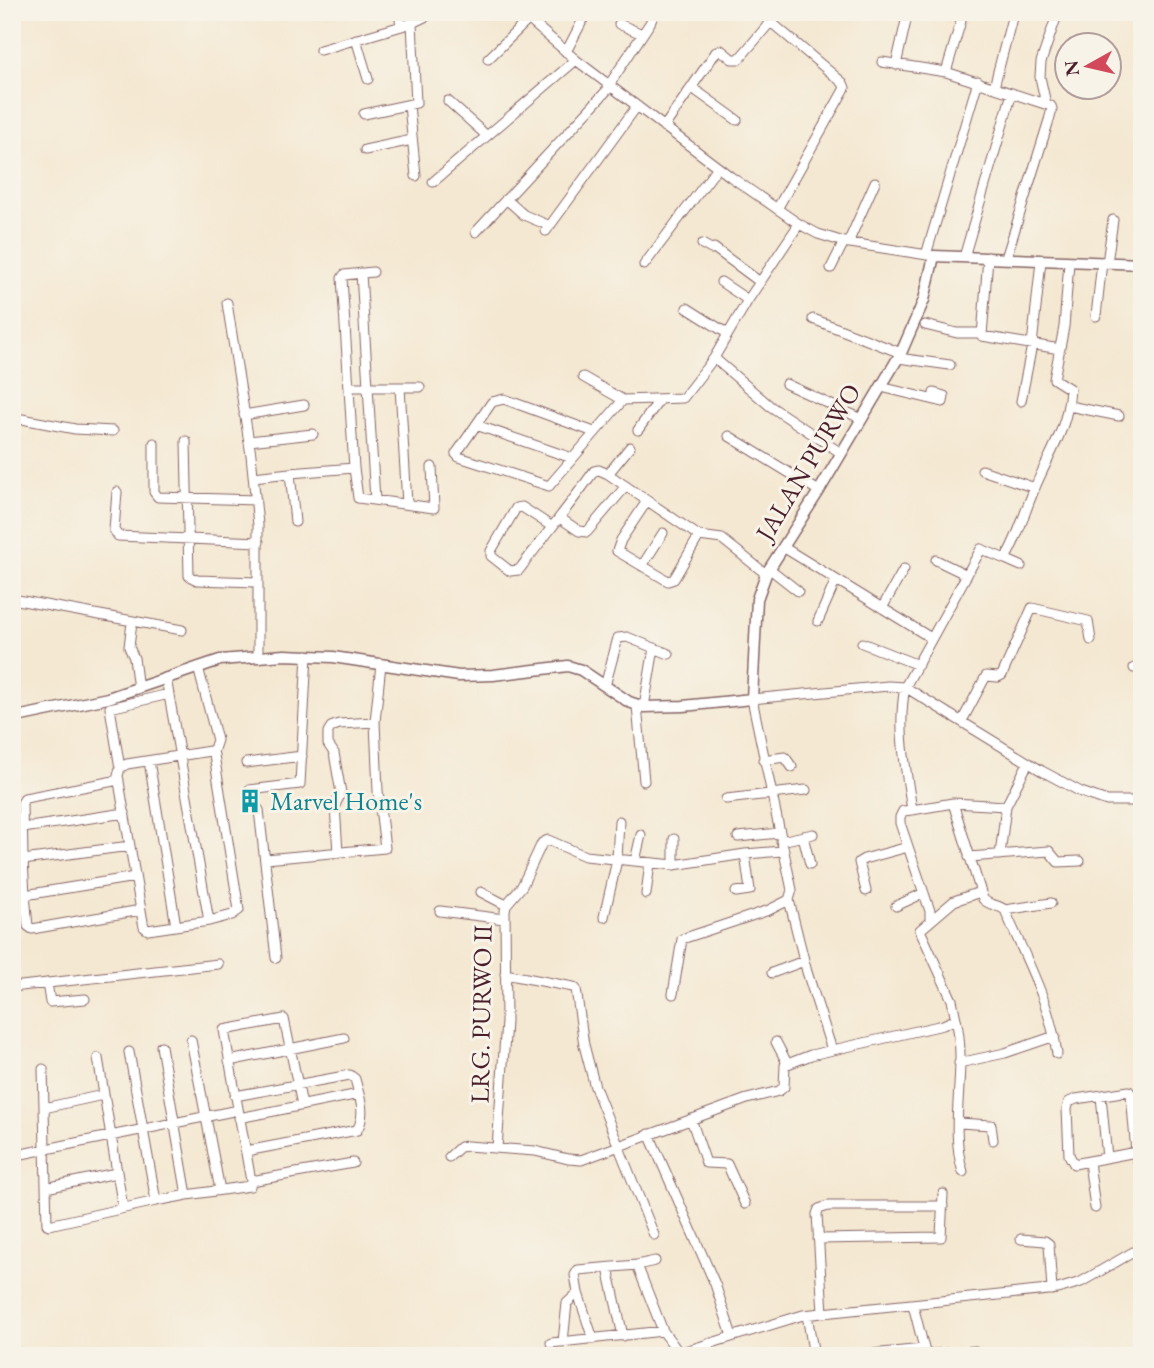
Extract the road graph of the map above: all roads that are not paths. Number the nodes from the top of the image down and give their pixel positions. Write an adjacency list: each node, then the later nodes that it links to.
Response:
1 (399, 12): 16 (street)
2 (435, 12): 14 (street)
3 (520, 12): 11 (street)
4 (587, 12): 20 (street)
5 (655, 12): 17 (street)
6 (759, 12): 13 (street)
7 (779, 12): 13 (street)
8 (908, 12): 24 (street)
9 (1058, 12): 33 (street)
10 (1013, 14): 30 (street)
11 (528, 20): 20 (street); 21 (street)
12 (961, 21): 25 (street)
13 (771, 22): 29 (street); 47 (street)
14 (412, 23): 16 (street); 34 (street)
15 (619, 24): 17 (street)
16 (401, 26): 18 (street)
17 (642, 34): 28 (street)
18 (356, 39): 19 (street); 26 (street)
19 (320, 50)
20 (566, 52): 22 (street)
21 (488, 59)
22 (576, 60): 28 (street); 39 (street)
23 (881, 62): 24 (street)
24 (896, 65): 25 (street)
25 (946, 72): 27 (street)
26 (368, 79)
27 (978, 81): 30 (street); 53 (street)
28 (610, 86): 35 (street); 46 (street)
29 (691, 87): 37 (street); 38 (street)
30 (994, 87): 31 (street)
31 (1012, 93): 33 (street); 54 (street)
32 (448, 101): 39 (street)
33 (1046, 103): 56 (street)
34 (409, 104): 36 (street); 40 (street)
35 (637, 106): 38 (street); 46 (street)
36 (364, 114)
37 (737, 120)
38 (664, 127): 42 (street)
39 (487, 136): 45 (street)
40 (412, 139): 41 (street); 43 (street)
41 (365, 150)
42 (718, 167): 47 (street); 61 (street)
43 (416, 176)
44 (875, 181): 51 (street)
45 (433, 182)
46 (506, 199): 50 (street)
47 (777, 209): 49 (street)
48 (1113, 220): 59 (street)
49 (799, 224): 51 (street); 66 (street)
50 (476, 232)
51 (846, 242): 53 (street); 62 (street)
52 (702, 244): 66 (street)
53 (930, 256): 54 (street); 77 (street, JALAN PURWO)
54 (964, 257): 55 (street)
55 (988, 257): 56 (street); 73 (street)
56 (1006, 258): 57 (street)
57 (1041, 261): 58 (street); 75 (street)
58 (1069, 262): 59 (street); 76 (street)
59 (1105, 262): 60 (street); 70 (street)
60 (1142, 264)
61 (644, 265)
62 (831, 268)
63 (373, 272): 64 (street)
64 (361, 273): 82 (street); 83 (street)
65 (721, 282): 67 (street)
66 (760, 282): 67 (street)
67 (748, 300): 74 (street)
68 (227, 303): 93 (street)
69 (687, 308): 74 (street)
70 (1096, 316)
71 (813, 319): 77 (street)
72 (925, 325): 73 (street)
73 (981, 333): 75 (street)
74 (727, 334): 78 (street)
75 (1032, 345): 76 (street); 90 (street)
76 (1060, 349): 92 (street)
77 (900, 355): 79 (street); 86 (street, JALAN PURWO)
78 (714, 358): 88 (street); 107 (street)
79 (950, 365)
80 (583, 377): 89 (street)
81 (786, 384): 95 (street)
82 (349, 387): 83 (street); 110 (street)
83 (368, 387): 84 (street); 121 (street)
84 (400, 387): 85 (street); 123 (street)
85 (420, 387)
86 (881, 387): 87 (street); 95 (street, JALAN PURWO)
87 (934, 393)
88 (660, 399): 89 (street); 98 (street)
89 (623, 400): 100 (street)
90 (1021, 401)
91 (304, 405): 93 (street)
92 (1069, 406): 94 (street); 116 (street)
93 (244, 415): 104 (street)
94 (1119, 416)
95 (862, 419): 107 (street, JALAN PURWO)
96 (12, 425): 99 (street)
97 (475, 425): 100 (street); 108 (street); 108 (street)
98 (638, 430)
99 (113, 431)
100 (594, 432): 108 (street)
101 (313, 434): 104 (street)
102 (729, 436): 117 (street)
103 (186, 441): 119 (street)
104 (249, 441): 114 (street)
105 (154, 443): 119 (street)
106 (630, 447): 113 (street)
107 (841, 453): 117 (street, JALAN PURWO)
108 (572, 458)
109 (432, 467): 123 (street)
110 (354, 468): 112 (street); 121 (street)
111 (982, 470): 116 (street)
112 (290, 473): 114 (street); 125 (street)
113 (608, 474): 115 (street); 124 (street)
114 (253, 477): 120 (street)
115 (626, 486): 122 (street); 124 (street)
116 (1035, 488): 132 (street)
117 (819, 491): 131 (street, JALAN PURWO)
118 (117, 492): 129 (street)
119 (188, 498): 120 (street); 129 (street)
120 (256, 500): 130 (street)
121 (375, 500): 123 (street)
122 (647, 501): 128 (street); 134 (street)
123 (407, 504)
124 (560, 518): 126 (street)
125 (295, 522)
126 (551, 526): 126 (street)
127 (663, 533): 134 (street)
128 (699, 536): 134 (street); 137 (street)
129 (187, 537): 130 (street); 140 (street)
130 (259, 542): 140 (street)
131 (783, 547): 137 (street, JALAN PURWO); 139 (street)
132 (1005, 559): 135 (street); 138 (street)
133 (936, 560): 138 (street)
134 (642, 566)
135 (1021, 566)
136 (904, 569): 143 (street)
137 (768, 572): 141 (street); 162 (street, JALAN PURWO)
138 (967, 575): 147 (street)
139 (836, 580): 143 (street); 144 (street)
140 (257, 582): 153 (street)
141 (797, 592)
142 (12, 599): 145 (street)
143 (882, 608): 147 (street)
144 (818, 621)
145 (132, 622): 146 (street); 160 (street)
146 (183, 630)
147 (931, 638): 155 (street)
148 (1091, 640): 165 (street)
149 (862, 643): 155 (street)
150 (654, 648): 151 (street); 158 (street); 163 (street)
151 (669, 654)
152 (307, 655): 153 (street); 154 (street); 168 (street)
153 (258, 656): 156 (street)
154 (382, 664): 158 (street); 166 (street)
155 (918, 665): 159 (street)
156 (198, 667): 157 (street); 167 (street)
157 (166, 678): 160 (street); 161 (street)
158 (606, 686): 163 (street)
159 (905, 687): 162 (street); 165 (street); 186 (street)
160 (138, 689): 164 (street)
161 (169, 695): 169 (street); 175 (street)
162 (752, 699): 163 (street); 170 (street)
163 (640, 706): 177 (street)
164 (12, 718)
165 (962, 721): 173 (street)
166 (375, 722): 197 (street); 197 (street)
167 (213, 752): 169 (street); 227 (street)
168 (302, 755): 172 (street); 178 (street)
169 (181, 756): 171 (street); 227 (street)
170 (763, 760): 174 (street); 180 (street)
171 (149, 761): 175 (street); 228 (street)
172 (246, 763)
173 (1028, 763): 182 (street); 184 (street)
174 (792, 767)
175 (120, 768): 176 (street)
176 (119, 780): 187 (street); 189 (street)
177 (645, 781)
178 (249, 790)
179 (806, 790): 180 (street)
180 (771, 795): 181 (street); 192 (street)
181 (726, 799)
182 (1142, 801)
183 (953, 803): 184 (street); 186 (street); 200 (street)
184 (1006, 806): 199 (street)
185 (259, 810): 201 (street)
186 (912, 810): 195 (street)
187 (125, 813): 189 (street); 194 (street)
188 (619, 821): 203 (street)
189 (23, 828): 202 (street)
190 (641, 835): 204 (street)
191 (738, 837): 192 (street)
192 (780, 837): 196 (street); 208 (street)
193 (674, 839): 207 (street)
194 (130, 846): 202 (street); 209 (street)
195 (908, 847): 210 (street); 214 (street)
196 (783, 851): 198 (street, LRG. PURWO II); 217 (street)
197 (338, 853): 201 (street)
198 (745, 854): 207 (street, LRG. PURWO II); 212 (street)
199 (1000, 855): 200 (street); 205 (street)
200 (969, 857): 213 (street)
201 (266, 859): 229 (street)
202 (23, 860): 216 (street)
203 (617, 860): 204 (street, LRG. PURWO II); 219 (street, LRG. PURWO II); 224 (street)
204 (635, 861): 206 (street, LRG. PURWO II)
205 (1080, 861)
206 (650, 863): 207 (street, LRG. PURWO II); 215 (street)
207 (674, 864)
208 (810, 864)
209 (135, 877): 216 (street); 221 (street)
210 (866, 891)
211 (481, 892): 219 (street)
212 (736, 892)
213 (980, 892): 222 (street); 226 (street)
214 (924, 893): 220 (street); 226 (street)
215 (646, 894)
216 (25, 895): 221 (street)
217 (789, 900): 230 (street); 236 (street)
218 (1051, 903): 222 (street)
219 (506, 905): 225 (street, LRG. PURWO II)
220 (896, 906)
221 (141, 910): 228 (street)
222 (1005, 910): 239 (street)
223 (440, 911): 225 (street)
224 (604, 916)
225 (504, 919): 233 (street, LRG. PURWO II)
226 (930, 919): 238 (street)
227 (209, 921): 228 (street)
228 (176, 926)
229 (276, 958)
230 (804, 961): 232 (street); 245 (street)
231 (218, 964): 234 (street)
232 (772, 973)
233 (505, 974): 269 (street); 271 (street, LRG. PURWO II)
234 (47, 983): 235 (street); 237 (street)
235 (12, 987)
236 (673, 995)
237 (85, 999)
238 (956, 1019): 245 (street); 251 (street)
239 (1055, 1036): 247 (street); 251 (street)
240 (344, 1038): 244 (street)
241 (191, 1040): 261 (street)
242 (776, 1042): 250 (street)
243 (161, 1046): 263 (street)
244 (291, 1048): 249 (street); 249 (street); 253 (street)
245 (832, 1050): 250 (street)
246 (129, 1052): 265 (street)
247 (1057, 1054)
248 (98, 1058): 255 (street)
249 (229, 1061): 256 (street)
250 (787, 1063): 262 (street)
251 (959, 1063): 264 (street)
252 (43, 1069): 259 (street)
253 (299, 1085): 254 (street); 256 (street); 258 (street)
254 (359, 1094): 258 (street); 272 (street)
255 (103, 1095): 259 (street); 267 (street)
256 (235, 1096): 260 (street)
257 (1101, 1096): 273 (street); 276 (street); 277 (street)
258 (302, 1105): 260 (street)
259 (44, 1108): 270 (street)
260 (239, 1114): 261 (street); 272 (street)
261 (206, 1117): 263 (street); 284 (street)
262 (691, 1119): 266 (street); 288 (street)
263 (174, 1123): 265 (street); 286 (street)
264 (959, 1123): 268 (street); 279 (street)
265 (144, 1130): 267 (street); 287 (street)
266 (649, 1133): 269 (street); 306 (street)
267 (109, 1137): 270 (street); 280 (street)
268 (993, 1140)
269 (619, 1147): 271 (street); 292 (street)
270 (45, 1149): 274 (street); 283 (street)
271 (496, 1149): 275 (street)
272 (246, 1150): 281 (street)
273 (1136, 1152): 276 (street); 282 (street)
274 (12, 1156)
275 (449, 1157)
276 (1107, 1158): 277 (street)
277 (1089, 1162): 291 (street)
278 (353, 1163): 281 (street)
279 (963, 1172)
280 (116, 1173): 283 (street); 290 (street)
281 (251, 1181): 284 (street)
282 (1142, 1181)
283 (46, 1188): 290 (street)
284 (220, 1190): 286 (street)
285 (943, 1194): 289 (street)
286 (187, 1195): 287 (street)
287 (156, 1201): 290 (street)
288 (745, 1204)
289 (943, 1206): 293 (street); 293 (street)
290 (123, 1208)
291 (1096, 1208)
292 (654, 1235)
293 (818, 1239): 302 (street)
294 (1021, 1239): 299 (street)
295 (1142, 1247): 299 (street)
296 (655, 1261): 297 (street)
297 (637, 1265): 298 (street); 304 (street)
298 (608, 1268): 300 (street); 305 (street)
299 (1052, 1290): 301 (street)
300 (579, 1293): 307 (street); 308 (street)
301 (913, 1305): 302 (street); 312 (street)
302 (823, 1314): 303 (street)
303 (807, 1315): 306 (street); 315 (street)
304 (663, 1331): 305 (street); 313 (street)
305 (623, 1336): 307 (street)
306 (732, 1336): 310 (street)
307 (593, 1339): 308 (street)
308 (563, 1342): 309 (street)
309 (551, 1343)
310 (708, 1343): 313 (street); 314 (street)
311 (975, 1351): 312 (street)
312 (925, 1353): 316 (street)
313 (679, 1354)
314 (711, 1356)
315 (814, 1356)
316 (850, 1356)

